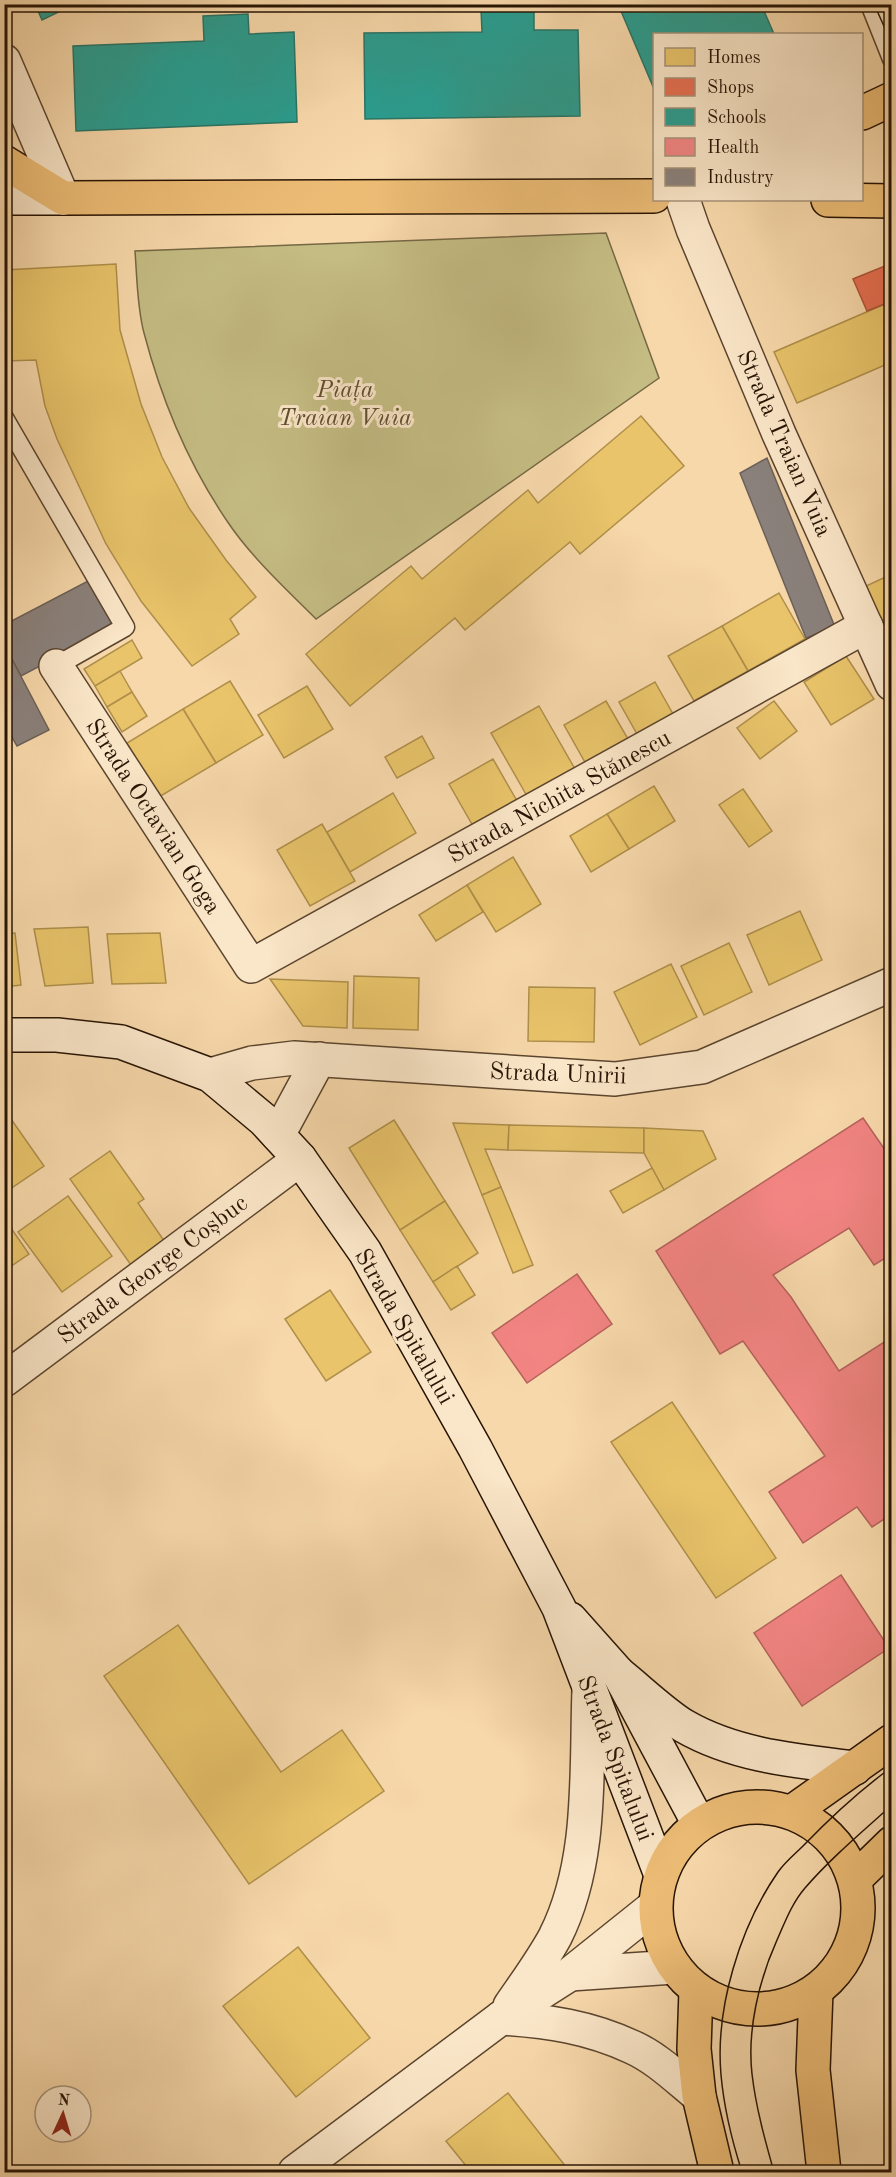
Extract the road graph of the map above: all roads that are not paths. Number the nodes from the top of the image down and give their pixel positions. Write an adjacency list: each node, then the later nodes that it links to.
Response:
1 (870, 4): 2 (lane)
2 (891, 59)
3 (4, 61): 9 (street)
4 (891, 99): 5 (main road)
5 (863, 112)
6 (4, 162): 9 (main road)
7 (653, 196): 9 (main road)
8 (4, 198): 9 (street)
9 (63, 198)
10 (683, 201): 14 (street, Strada Traian Vuia)
11 (863, 201): 12 (main road)
12 (891, 201)
13 (4, 418): 15 (lane)
14 (866, 626): 16 (street, Strada Traian Vuia); 17 (street, Strada Nichita Stănescu)
15 (56, 666): 17 (street, Strada Octavian Goga)
16 (891, 684)
17 (251, 966)
18 (891, 984): 20 (street, Strada Unirii)
19 (4, 1035): 21 (street, Strada Spitalului)
20 (319, 1059): 21 (street, Strada Unirii); 22 (street)
21 (210, 1075): 22 (street, Strada Spitalului)
22 (278, 1135): 23 (street, Strada Spitalului)
23 (300, 1159): 24 (street, Strada George Coșbuc); 25 (street, Strada Spitalului)
24 (4, 1380)
25 (559, 1608): 26 (street, Strada Spitalului); 27 (street, Strada Spitalului)
26 (619, 1674): 29 (street); 31 (street, Strada Spitalului)
27 (589, 1690): 33 (street, Strada Spitalului); 40 (street)
28 (891, 1741): 29 (main road)
29 (855, 1768): 30 (main road)
30 (792, 1812): 31 (main road); 34 (main road)
31 (699, 1824): 33 (main road)
32 (891, 1843): 34 (main road)
33 (661, 1875): 35 (main road)
34 (855, 1879): 39 (main road)
35 (655, 1906): 36 (main road); 37 (street)
36 (674, 1967): 37 (street); 38 (main road)
37 (570, 1974): 40 (street)
38 (696, 1990): 39 (main road); 41 (main road)
39 (816, 1991): 44 (main road)
40 (501, 2018): 41 (street); 42 (street)
41 (699, 2096): 43 (main road)
42 (295, 2172)
43 (717, 2172)
44 (824, 2172)

